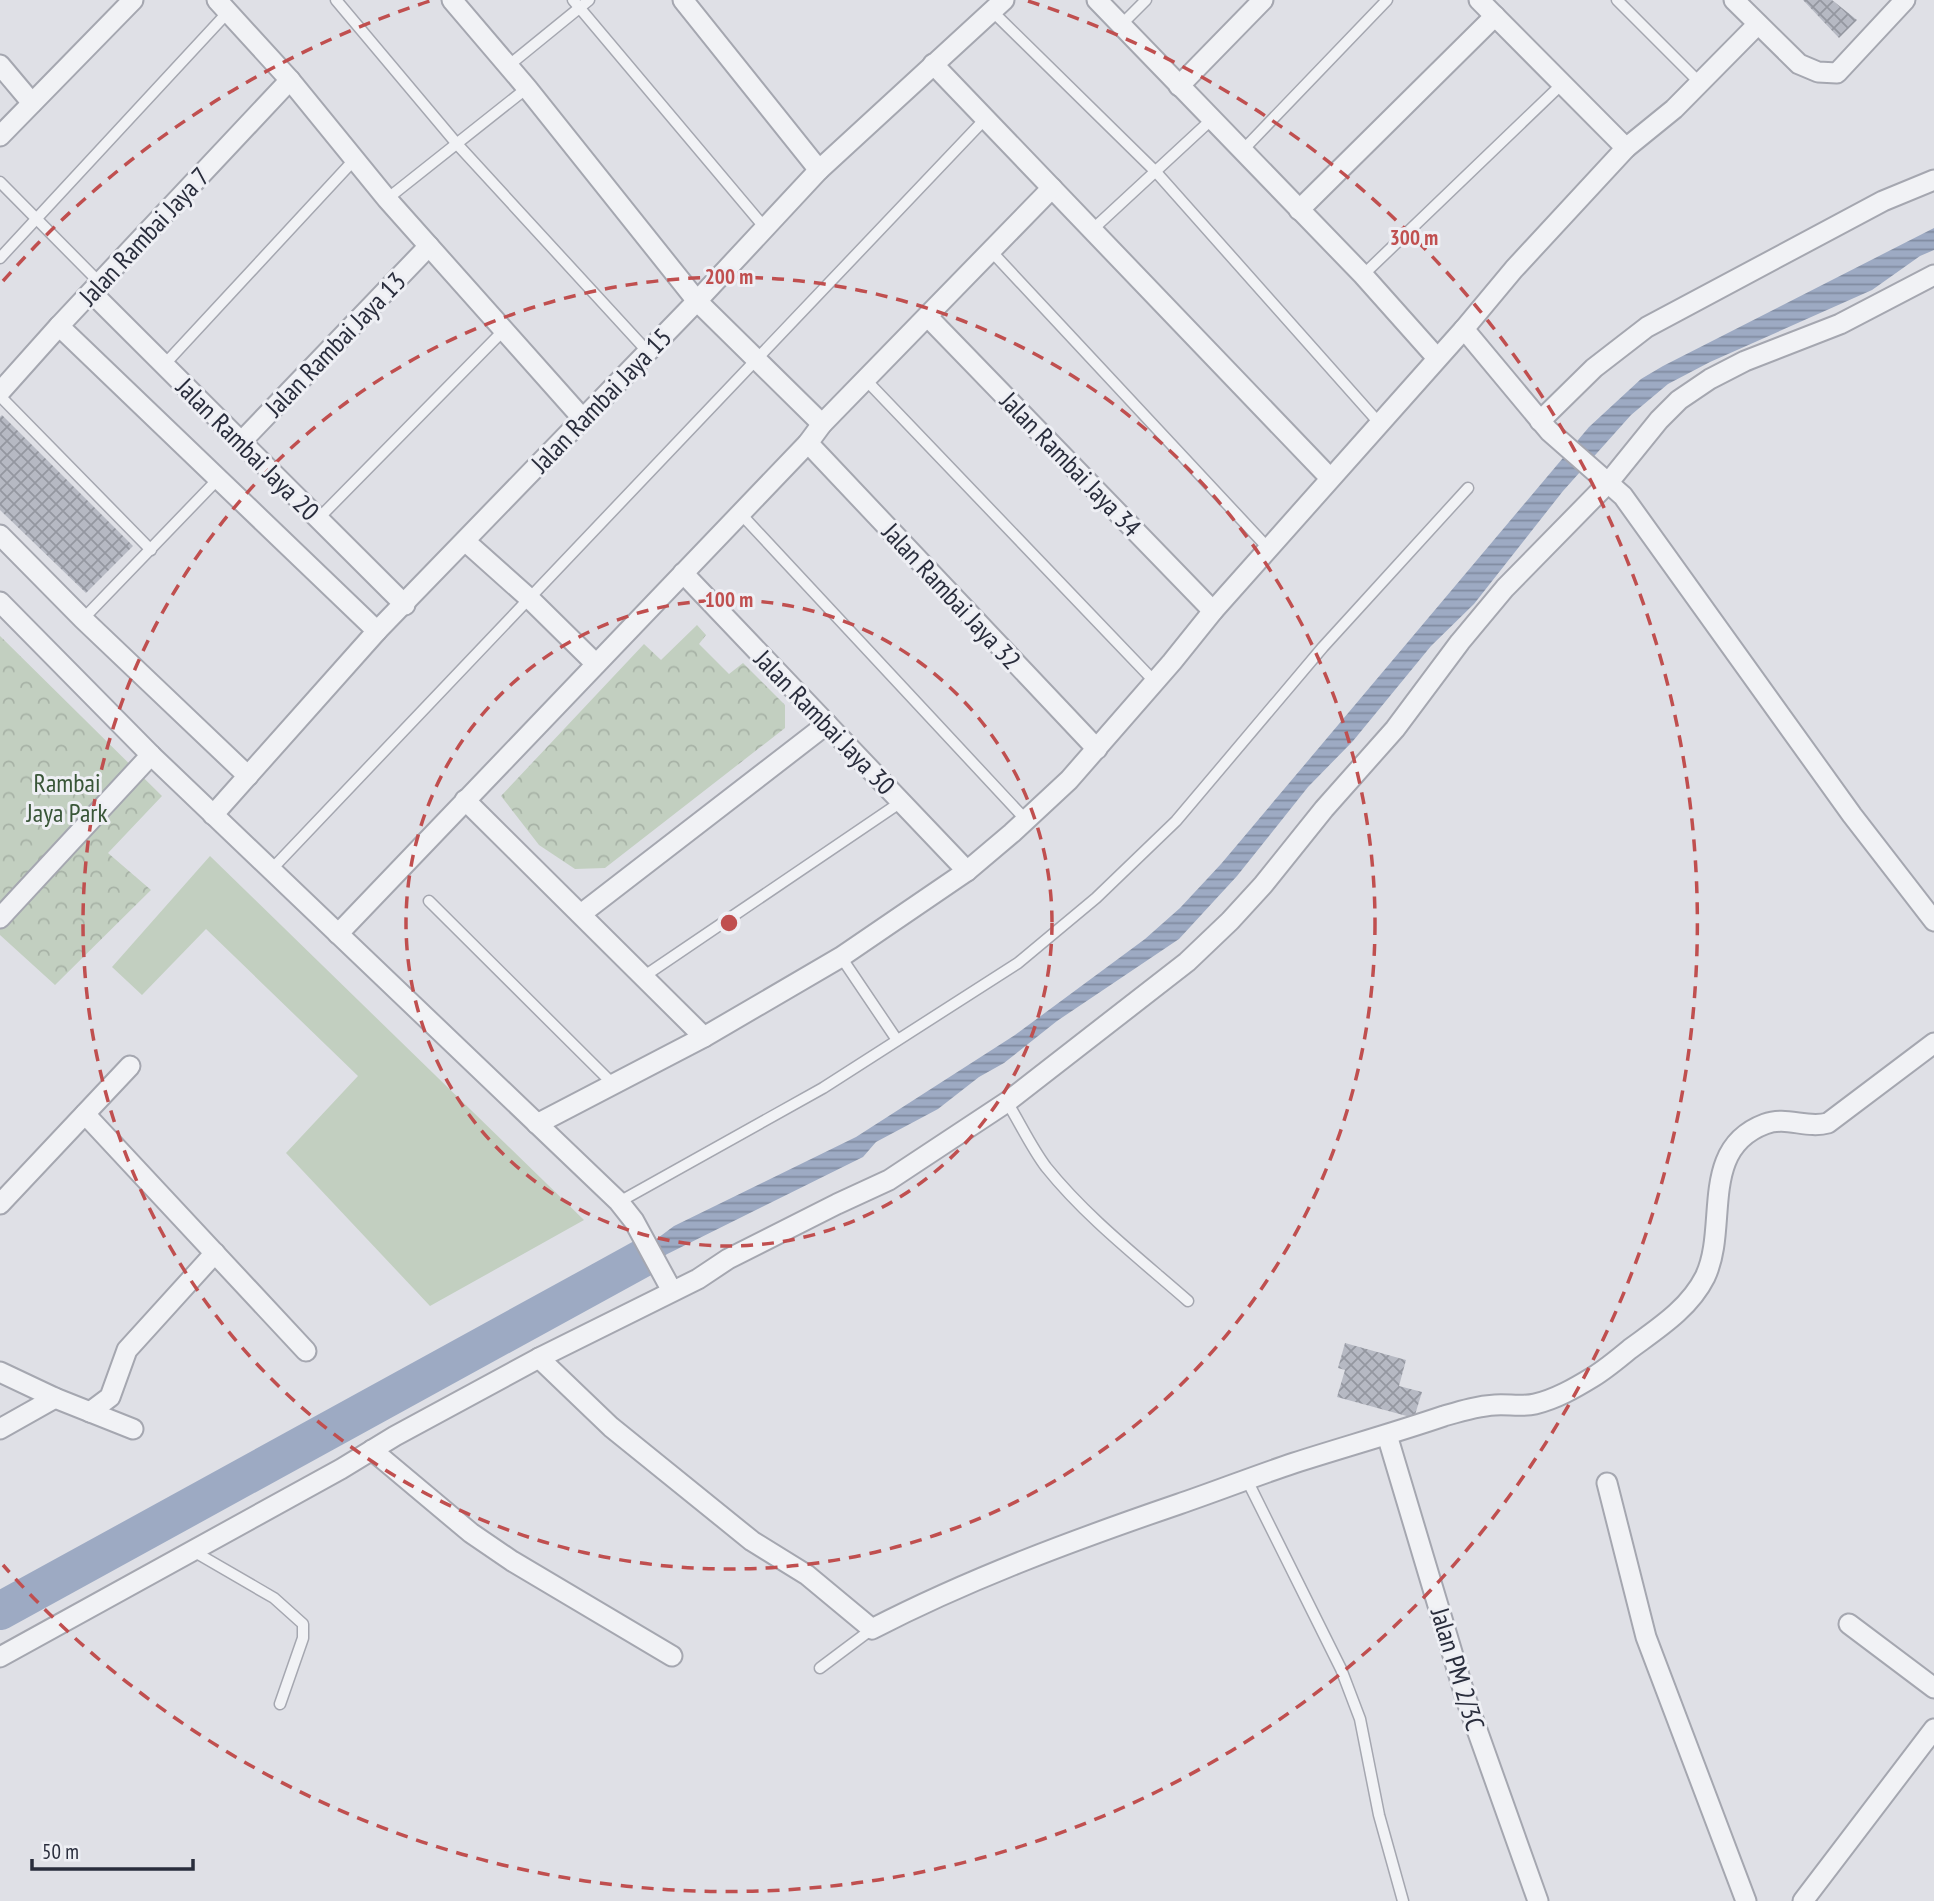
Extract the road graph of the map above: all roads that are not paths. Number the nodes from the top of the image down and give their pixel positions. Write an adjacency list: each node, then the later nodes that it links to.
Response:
1 (133, 0): 28 (street)
2 (336, 0): 32 (lane)
3 (452, 0): 22 (street)
4 (589, 0): 14 (lane)
5 (683, 0): 36 (street)
6 (1097, 0): 19 (street)
7 (1146, 0): 19 (lane)
8 (1263, 0): 26 (street)
9 (1387, 0): 34 (lane)
10 (1479, 0): 17 (street)
11 (1616, 0): 25 (lane)
12 (1734, 0): 18 (street)
13 (1905, 0): 18 (street)
14 (576, 4): 22 (lane); 44 (lane)
15 (998, 5): 20 (street, Jalan Rambai Jaya 15); 37 (lane)
16 (222, 6): 23 (street); 43 (lane)
17 (1495, 16): 24 (street); 42 (street)
18 (1758, 24): 25 (street)
19 (1121, 25): 26 (street)
20 (933, 64): 29 (street); 36 (street, Jalan Rambai Jaya 15)
21 (0, 65): 28 (street)
22 (508, 66): 27 (street)
23 (290, 80): 35 (street); 51 (street, Jalan Rambai Jaya 7)
24 (1563, 83): 33 (street); 49 (lane)
25 (1700, 83): 33 (street)
26 (1179, 86): 30 (street)
27 (527, 89): 32 (lane); 52 (street)
28 (32, 103): 31 (street)
29 (986, 118): 40 (street); 59 (lane)
30 (1211, 120): 34 (street); 37 (lane)
31 (0, 136)
32 (457, 144): 41 (lane); 57 (lane)
33 (1626, 148): 55 (street)
34 (1241, 151): 42 (street)
35 (354, 160): 41 (street); 60 (lane)
36 (819, 170): 44 (street, Jalan Rambai Jaya 15)
37 (1156, 172): 45 (lane); 65 (lane)
38 (1934, 180): 66 (street)
39 (0, 182): 43 (lane)
40 (1052, 188): 45 (street); 47 (street)
41 (387, 199): 46 (street)
42 (1300, 210): 49 (street)
43 (37, 219): 48 (lane); 51 (lane)
44 (765, 229): 52 (street, Jalan Rambai Jaya 15)
45 (1092, 230): 70 (street)
46 (429, 246): 56 (street); 67 (street, Jalan Rambai Jaya 13)
47 (992, 252): 53 (street); 77 (lane)
48 (0, 258)
49 (1363, 275): 58 (street)
50 (1934, 275): 71 (street)
51 (96, 288): 54 (street, Jalan Rambai Jaya 7); 60 (street, Jalan Rambai Jaya 20)
52 (697, 301): 57 (street, Jalan Rambai Jaya 15); 59 (street)
53 (929, 317): 61 (street); 83 (street, Jalan Rambai Jaya 34)
54 (59, 326): 62 (street, Jalan Rambai Jaya 7); 69 (street, Jalan Rambai Jaya 20)
55 (1464, 329): 58 (street); 66 (street)
56 (504, 330): 63 (street); 74 (lane)
57 (648, 352): 63 (street, Jalan Rambai Jaya 15)
58 (1437, 358): 65 (street)
59 (757, 361): 64 (street); 80 (lane)
60 (164, 365): 67 (street, Jalan Rambai Jaya 20)
61 (866, 380): 64 (street); 87 (lane)
62 (0, 394): 78 (lane)
63 (583, 419): 76 (street, Jalan Rambai Jaya 15)
64 (822, 424): 68 (street)
65 (1380, 424): 70 (street)
66 (1544, 426): 71 (street)
67 (242, 442): 74 (street, Jalan Rambai Jaya 20)
68 (807, 443): 73 (street); 89 (street, Jalan Rambai Jaya 32)
69 (219, 478): 78 (lane); 85 (street, Jalan Rambai Jaya 20)
70 (1330, 478): 77 (street)
71 (1608, 483): 101 (street); 110 (street)
72 (1468, 488): 106 (lane)
73 (740, 513): 79 (street); 95 (lane)
74 (318, 519): 82 (street, Jalan Rambai Jaya 20)
75 (0, 535): 84 (street)
76 (465, 541): 80 (street); 82 (street, Jalan Rambai Jaya 15)
77 (1269, 549): 83 (street)
78 (150, 550): 84 (lane)
79 (683, 573): 86 (street); 88 (street, Jalan Rambai Jaya 30)
80 (530, 598): 86 (street); 96 (lane)
81 (0, 601): 90 (street)
82 (405, 605): 85 (street, Jalan Rambai Jaya 15)
83 (1213, 611): 87 (street)
84 (83, 619): 91 (street)
85 (377, 631): 91 (street, Jalan Rambai Jaya 15)
86 (596, 664): 92 (street)
87 (1155, 682): 89 (street)
88 (827, 724): 93 (street, Jalan Rambai Jaya 30); 99 (street)
89 (1097, 749): 95 (street)
90 (151, 755): 94 (street); 100 (street)
91 (248, 776): 94 (street, Jalan Rambai Jaya 15)
92 (465, 800): 99 (street); 102 (street)
93 (901, 802): 97 (street, Jalan Rambai Jaya 30); 104 (lane)
94 (213, 815): 96 (street)
95 (1026, 820): 97 (street)
96 (271, 870): 102 (street)
97 (967, 871): 103 (street)
98 (429, 901): 109 (lane)
99 (581, 914): 104 (street)
100 (0, 918)
101 (1934, 920)
102 (338, 934): 112 (street)
103 (841, 957): 105 (street); 106 (lane)
104 (643, 977): 105 (street)
105 (704, 1037): 109 (street)
106 (897, 1040): 113 (lane)
107 (1934, 1043): 125 (street)
108 (130, 1066): 111 (street)
109 (613, 1084): 112 (street)
110 (1007, 1102): 116 (street); 117 (lane)
111 (85, 1114): 114 (street); 115 (street)
112 (537, 1124): 113 (street)
113 (619, 1202): 116 (street)
114 (0, 1204)
115 (215, 1254): 118 (street); 122 (street)
116 (668, 1283): 119 (street)
117 (1188, 1301)
118 (306, 1351)
119 (538, 1358): 126 (street); 131 (street)
120 (0, 1372): 121 (street)
121 (55, 1398): 122 (street); 123 (street)
122 (90, 1412): 124 (street)
123 (0, 1429)
124 (132, 1429)
125 (1387, 1435): 127 (street); 139 (street, Jalan PM 2/3C)
126 (372, 1450): 129 (street); 132 (street)
127 (1247, 1480): 131 (street); 138 (lane)
128 (1608, 1483): 140 (street)
129 (193, 1551): 133 (street); 136 (lane)
130 (1849, 1624): 135 (street)
131 (872, 1629): 134 (lane)
132 (672, 1656)
133 (0, 1657)
134 (820, 1668)
135 (1934, 1688)
136 (280, 1704)
137 (1934, 1729): 141 (street)
138 (1403, 1901)
139 (1538, 1901)
140 (1746, 1901)
141 (1803, 1901)

